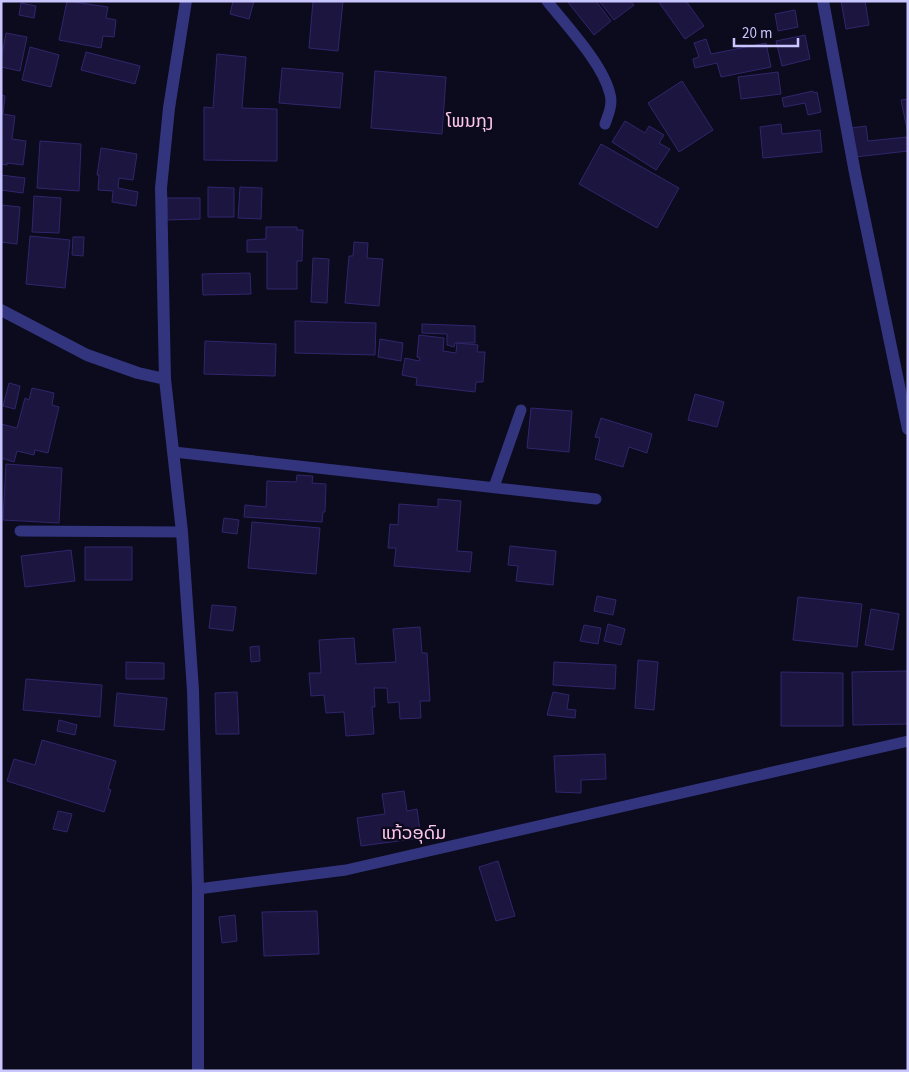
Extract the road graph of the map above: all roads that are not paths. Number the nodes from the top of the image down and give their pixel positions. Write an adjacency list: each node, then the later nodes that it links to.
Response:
1 (186, 1): 6 (street)
2 (547, 1): 4 (lane)
3 (823, 1): 8 (street)
4 (605, 124)
5 (1, 310): 6 (street)
6 (166, 379): 9 (street)
7 (521, 410): 10 (lane)
8 (908, 430)
9 (174, 452): 10 (lane); 13 (street)
10 (494, 488): 11 (lane)
11 (596, 499)
12 (20, 531): 13 (lane)
13 (182, 532): 15 (street)
14 (908, 741): 15 (lane)
15 (198, 889): 16 (street)
16 (198, 1071)

